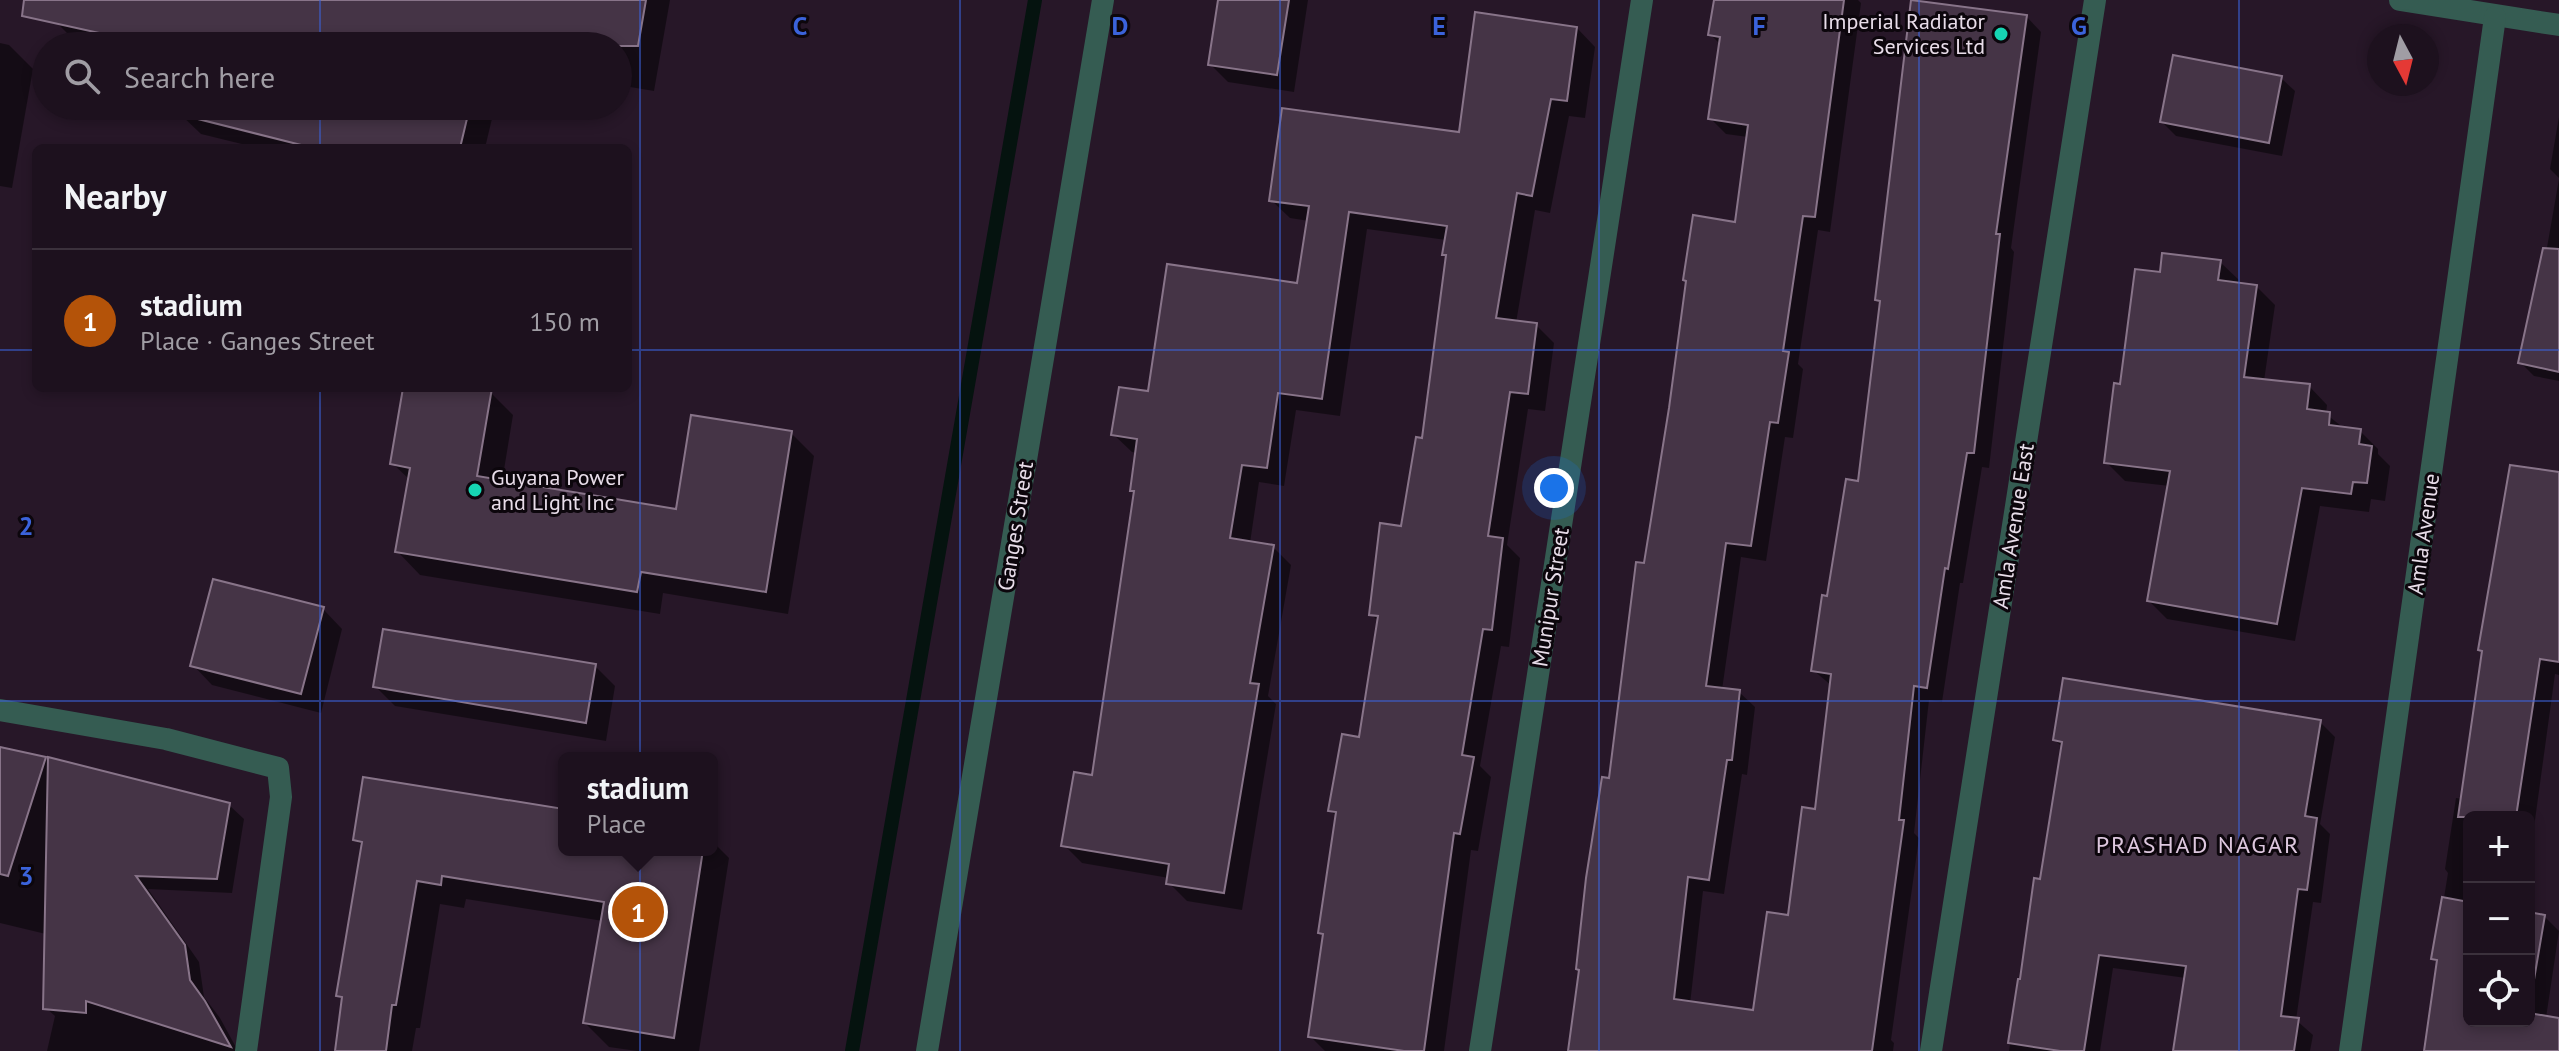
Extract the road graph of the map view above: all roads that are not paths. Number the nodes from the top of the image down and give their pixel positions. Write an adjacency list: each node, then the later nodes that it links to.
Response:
1 (1103, 0): 9 (street, Ganges Street)
2 (1642, 0): 10 (street, Munipur Street)
3 (2095, 0): 11 (street, Amla Avenue East)
4 (2400, 0): 5 (street)
5 (2495, 17): 6 (street); 12 (street, Amla Avenue)
6 (2559, 25)
7 (0, 710): 8 (street)
8 (246, 1051)
9 (927, 1051)
10 (1480, 1051)
11 (1931, 1051)
12 (2350, 1051)

